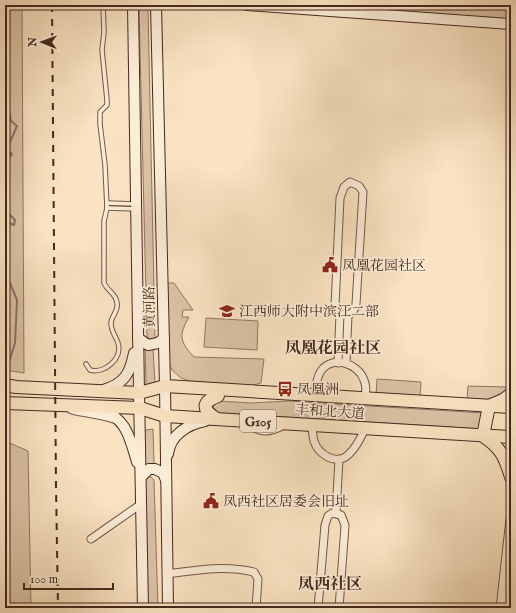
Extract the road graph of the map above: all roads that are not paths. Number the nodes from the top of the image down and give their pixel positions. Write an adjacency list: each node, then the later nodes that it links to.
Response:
1 (103, 5): 10 (lane)
2 (133, 5): 6 (main road, 黄河路)
3 (156, 5): 16 (main road, 黄河路)
4 (247, 5): 5 (main road)
5 (511, 24)
6 (134, 64): 7 (lane); 9 (main road, 黄河路)
7 (130, 116)
8 (130, 123): 9 (lane)
9 (135, 144): 11 (main road, 黄河路)
10 (107, 204): 11 (lane); 12 (lane)
11 (136, 207): 12 (lane); 15 (main road, 黄河路)
12 (107, 208): 19 (lane)
13 (340, 314): 14 (street); 14 (street); 17 (street)
14 (348, 315): 18 (street)
15 (138, 338): 16 (main road); 22 (main road); 23 (main road, 黄河路)
16 (164, 338): 21 (main road, 黄河路)
17 (338, 363): 18 (street); 26 (street)
18 (346, 363): 28 (street)
19 (86, 364)
20 (5, 385): 22 (highway, 丰和北大道 / G105)
21 (165, 389): 23 (highway, 丰和北大道 / G105); 24 (highway, 丰和北大道 / G105); 27 (highway); 35 (main road, 黄河路)
22 (101, 391): 23 (highway, 丰和北大道 / G105)
23 (138, 392): 34 (main road, 黄河路)
24 (290, 394): 26 (highway, 丰和北大道 / G105); 27 (highway)
25 (511, 394): 31 (highway)
26 (315, 395): 28 (highway, 丰和北大道 / G105)
27 (218, 396): 36 (highway)
28 (366, 398): 31 (highway, 丰和北大道 / G105)
29 (5, 403): 32 (highway, 丰和北大道 / G105)
30 (5, 406): 37 (street)
31 (489, 406): 33 (highway, 丰和北大道 / G105); 40 (highway)
32 (99, 407): 34 (highway, 丰和北大道 / G105); 37 (main road)
33 (511, 407)
34 (140, 408): 35 (highway, 丰和北大道 / G105); 43 (main road, 黄河路)
35 (164, 416): 36 (highway, 丰和北大道 / G105); 45 (main road, 黄河路)
36 (217, 419): 38 (highway, 丰和北大道 / G105); 45 (main road)
37 (119, 420): 43 (main road)
38 (312, 425): 39 (highway, 丰和北大道 / G105); 42 (street)
39 (365, 428): 40 (highway, 丰和北大道 / G105); 42 (street)
40 (483, 436): 41 (highway, 丰和北大道 / G105); 44 (highway)
41 (511, 437)
42 (337, 459): 47 (street)
43 (141, 477): 45 (main road); 46 (main road, 黄河路)
44 (511, 477)
45 (166, 480): 50 (main road, 黄河路)
46 (141, 504): 49 (street); 51 (main road, 黄河路)
47 (334, 513): 54 (street); 55 (street)
48 (511, 519): 56 (street)
49 (91, 539)
50 (167, 574): 52 (main road, 黄河路); 53 (street)
51 (143, 608)
52 (168, 608)
53 (256, 608)
54 (318, 608)
55 (339, 608)
56 (501, 608)

